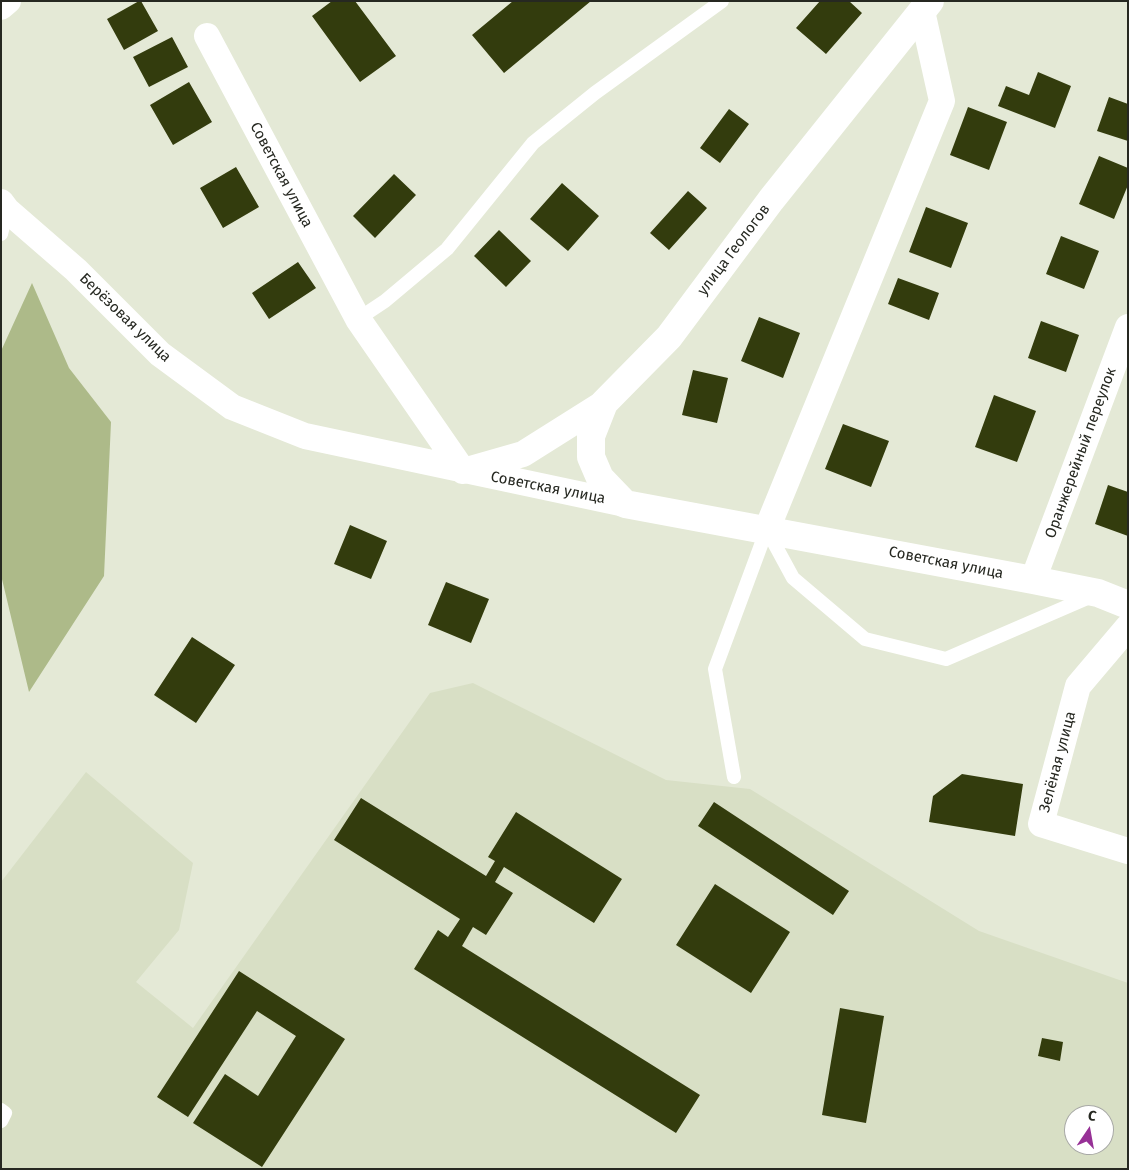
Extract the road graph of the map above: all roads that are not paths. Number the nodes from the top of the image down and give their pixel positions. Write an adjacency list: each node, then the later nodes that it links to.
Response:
1 (8, 1): 4 (street)
2 (722, 1): 7 (lane)
3 (926, 6): 9 (street, улица Геологов); 12 (street)
4 (1, 7)
5 (207, 36): 7 (street, Советская улица)
6 (3, 215): 10 (street, Берёзовая улица)
7 (358, 319): 10 (street, Советская улица)
8 (1128, 327): 13 (street, Оранжерейный переулок)
9 (604, 402): 10 (street); 11 (street, улица Геологов)
10 (464, 471): 11 (street, Советская улица)
11 (625, 504): 12 (street, Советская улица)
12 (767, 529): 13 (street, Советская улица); 14 (lane); 17 (lane)
13 (1034, 580): 14 (street, Советская улица)
14 (1098, 593): 15 (street, Советская улица)
15 (1128, 605)
16 (1128, 627): 18 (street, Зелёная улица)
17 (734, 777)
18 (1128, 851)
19 (1, 1110): 20 (lane)
20 (1, 1121)

